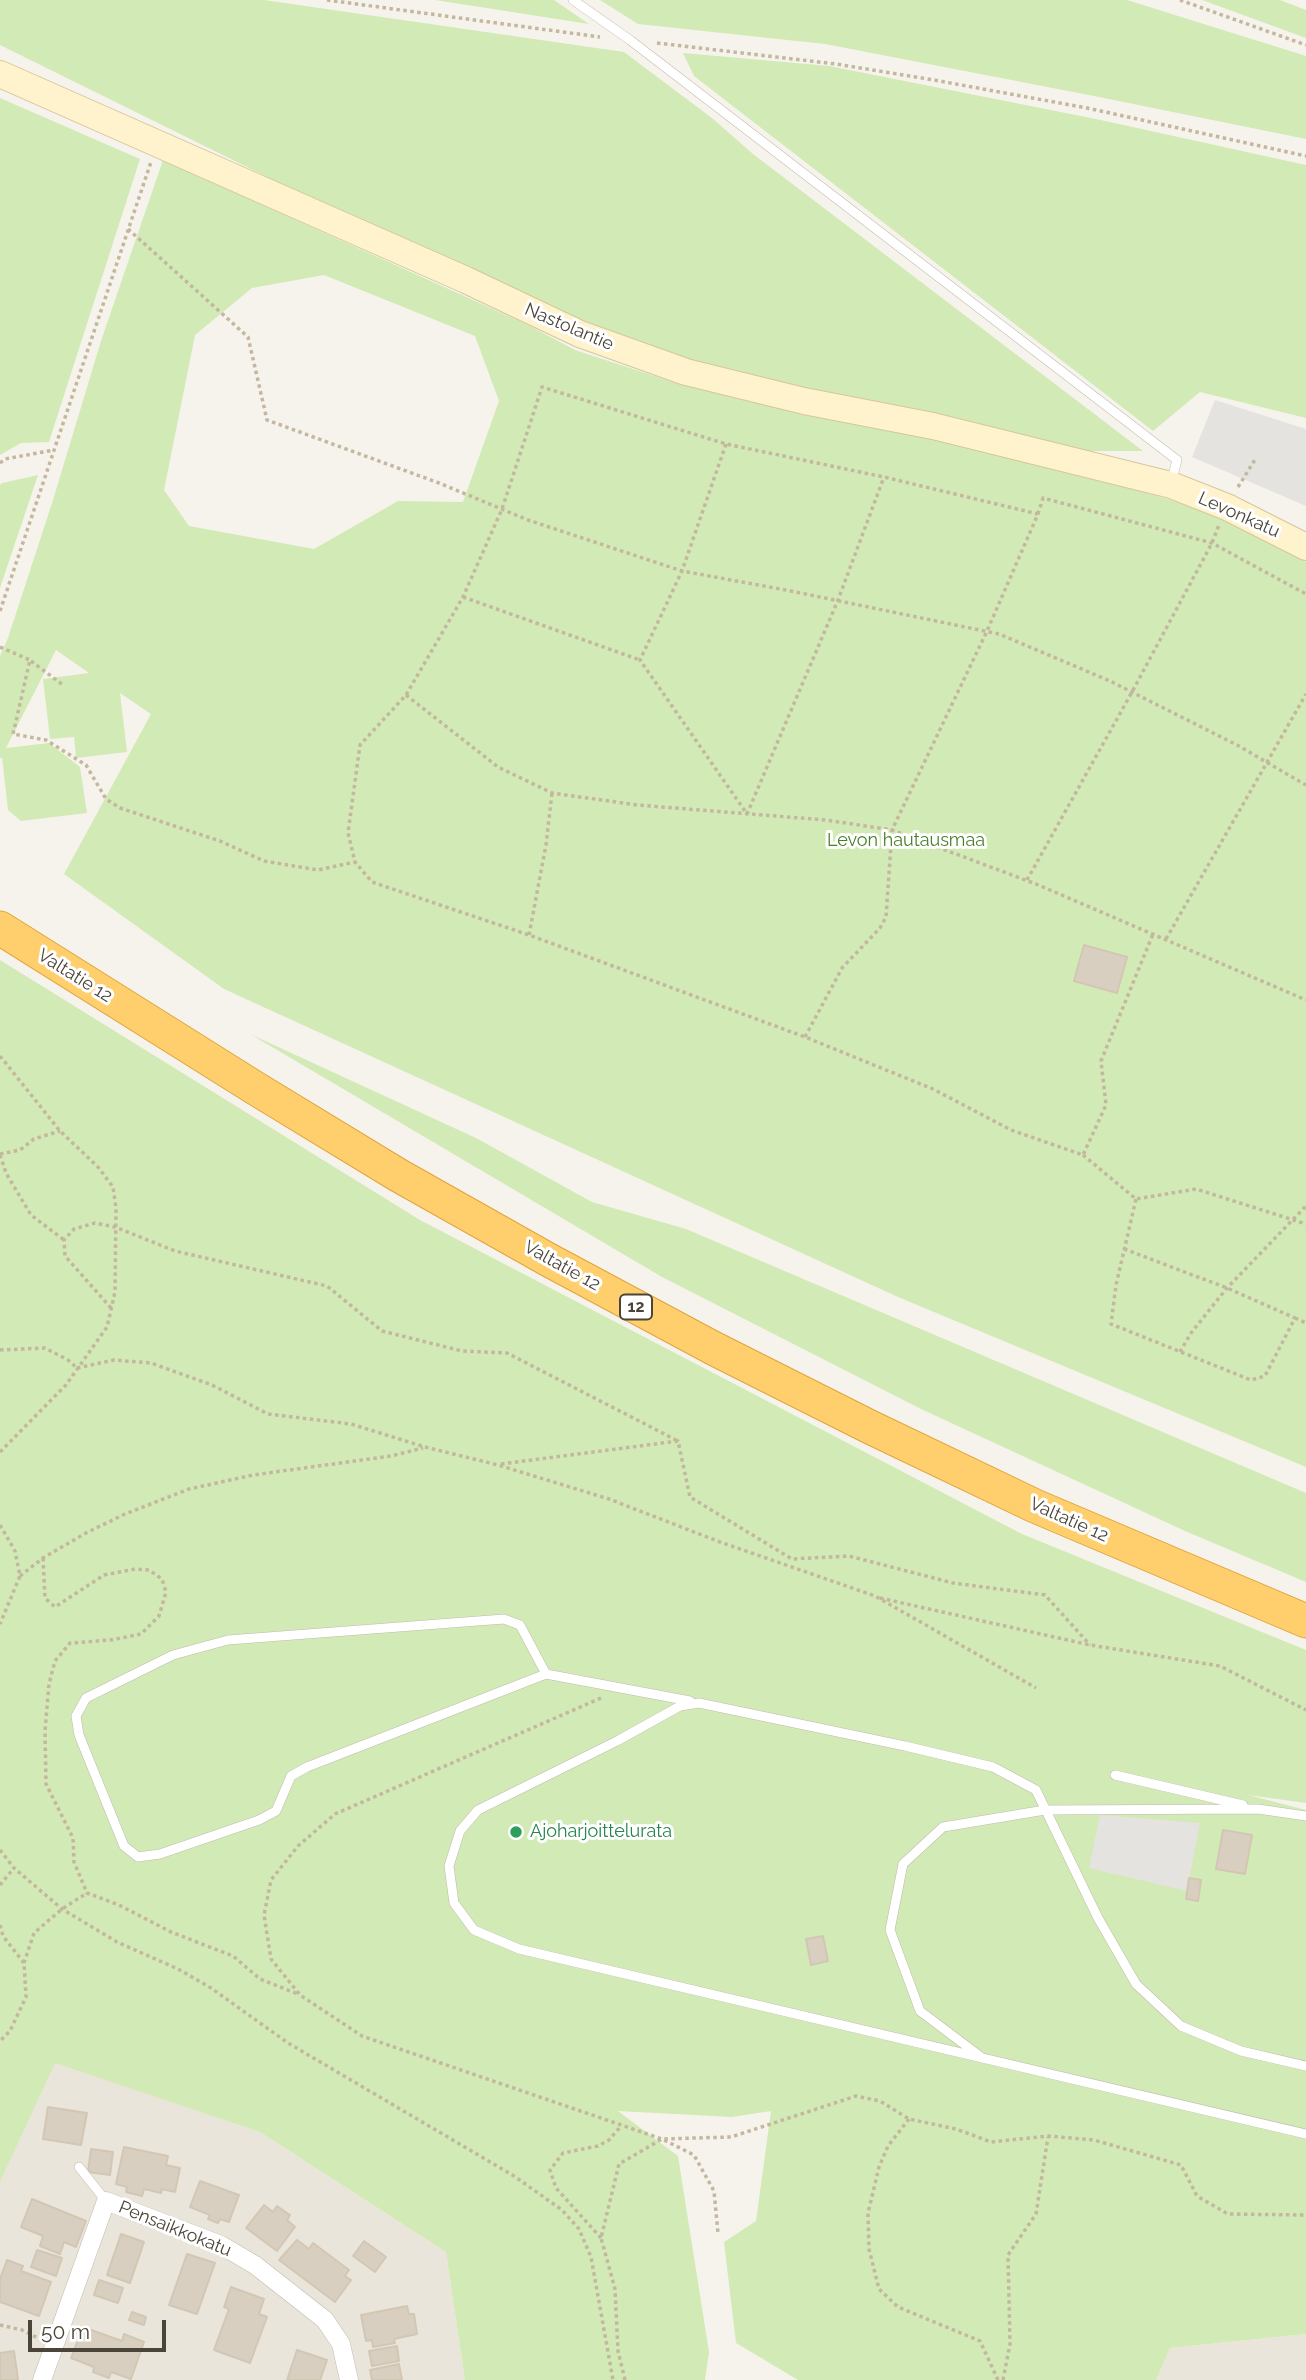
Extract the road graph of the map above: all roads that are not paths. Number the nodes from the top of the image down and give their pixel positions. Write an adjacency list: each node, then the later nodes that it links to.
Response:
1 (573, 0): 3 (lane)
2 (0, 74): 3 (main road, Nastolantie)
3 (1171, 485): 4 (main road, Levonkatu)
4 (1306, 547)
5 (0, 928): 6 (highway, Valtatie 12 / 12)
6 (1306, 1621)
7 (546, 1674): 7 (lane); 8 (lane)
8 (699, 1703): 11 (lane); 13 (lane)
9 (1115, 1775): 10 (lane)
10 (1258, 1808): 11 (lane); 12 (lane)
11 (1045, 1810): 13 (lane); 14 (lane)
12 (1306, 1816)
13 (985, 2060): 15 (lane)
14 (1306, 2066)
15 (1306, 2134)
16 (79, 2166): 17 (lane)
17 (106, 2201): 18 (street); 19 (street, Pensaikkokatu)
18 (42, 2380)
19 (349, 2380)

